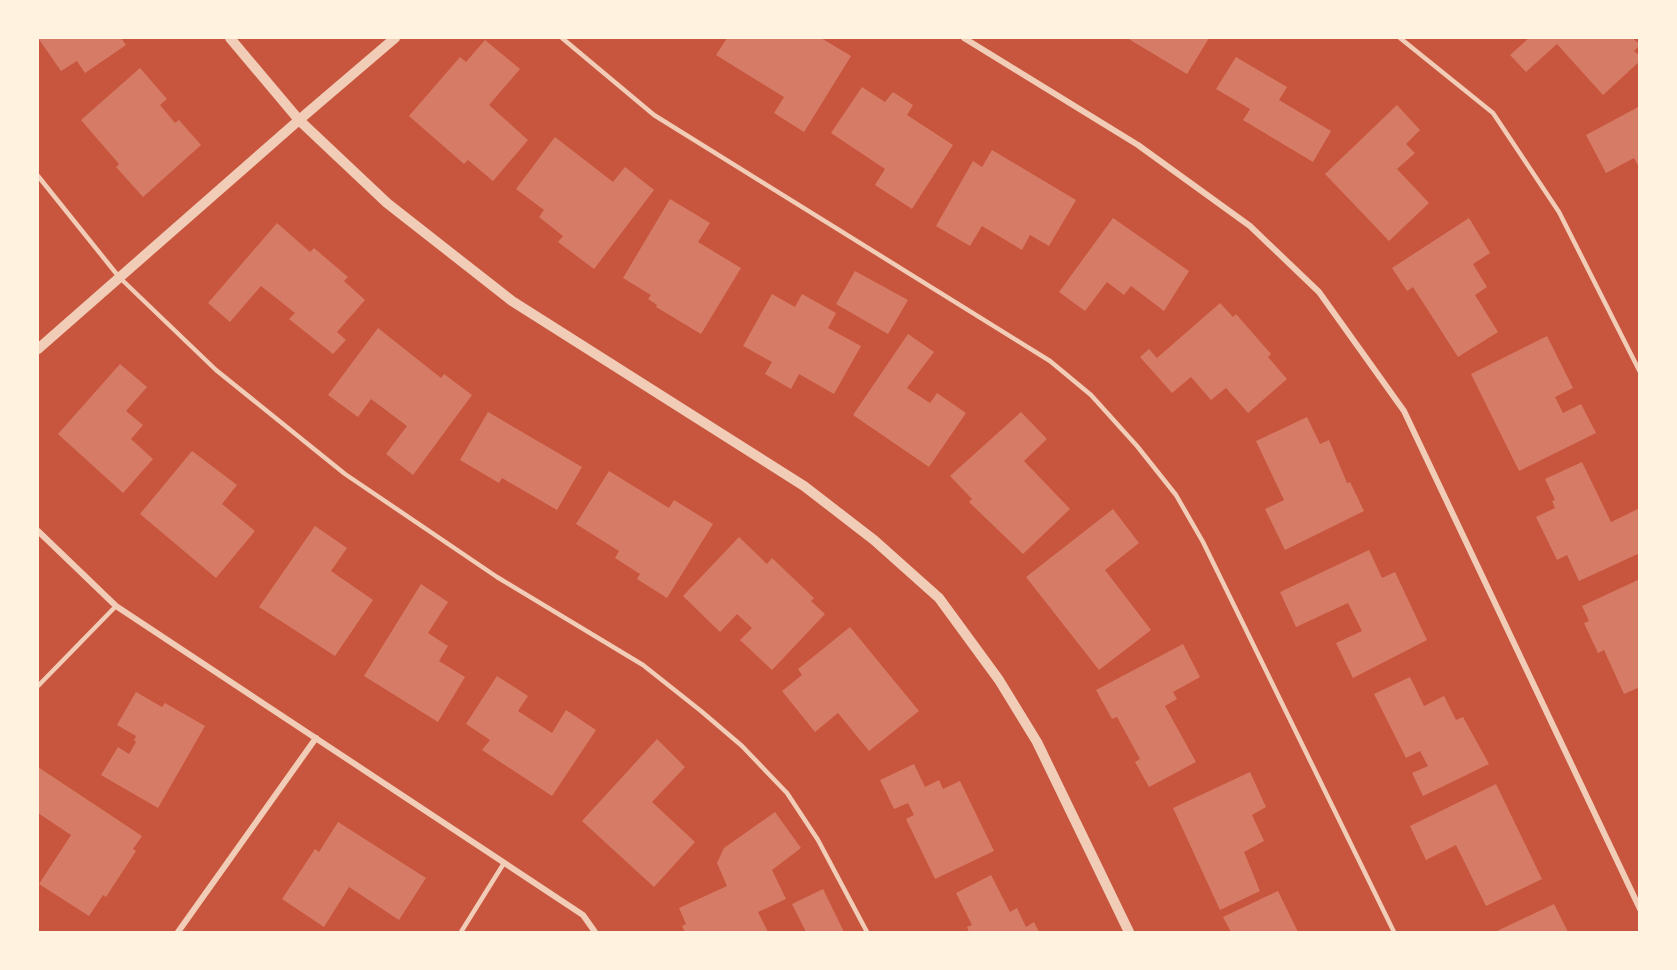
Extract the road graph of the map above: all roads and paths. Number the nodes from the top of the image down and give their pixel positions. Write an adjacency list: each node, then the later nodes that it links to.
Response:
1 (230, 38): 6 (street)
2 (395, 38): 6 (street)
3 (562, 38): 22 (lane)
4 (964, 38): 16 (street)
5 (1400, 38): 10 (lane)
6 (298, 120): 8 (street); 21 (street)
7 (38, 176): 8 (lane)
8 (119, 277): 9 (street); 20 (lane)
9 (38, 348)
10 (1640, 372)
11 (38, 531): 12 (street)
12 (116, 606): 13 (lane); 14 (street)
13 (38, 686)
14 (316, 738): 15 (street); 17 (street)
15 (504, 863): 18 (lane); 19 (street)
16 (1640, 909)
17 (178, 933)
18 (461, 933)
19 (595, 933)
20 (867, 933)
21 (1129, 933)
22 (1394, 933)

